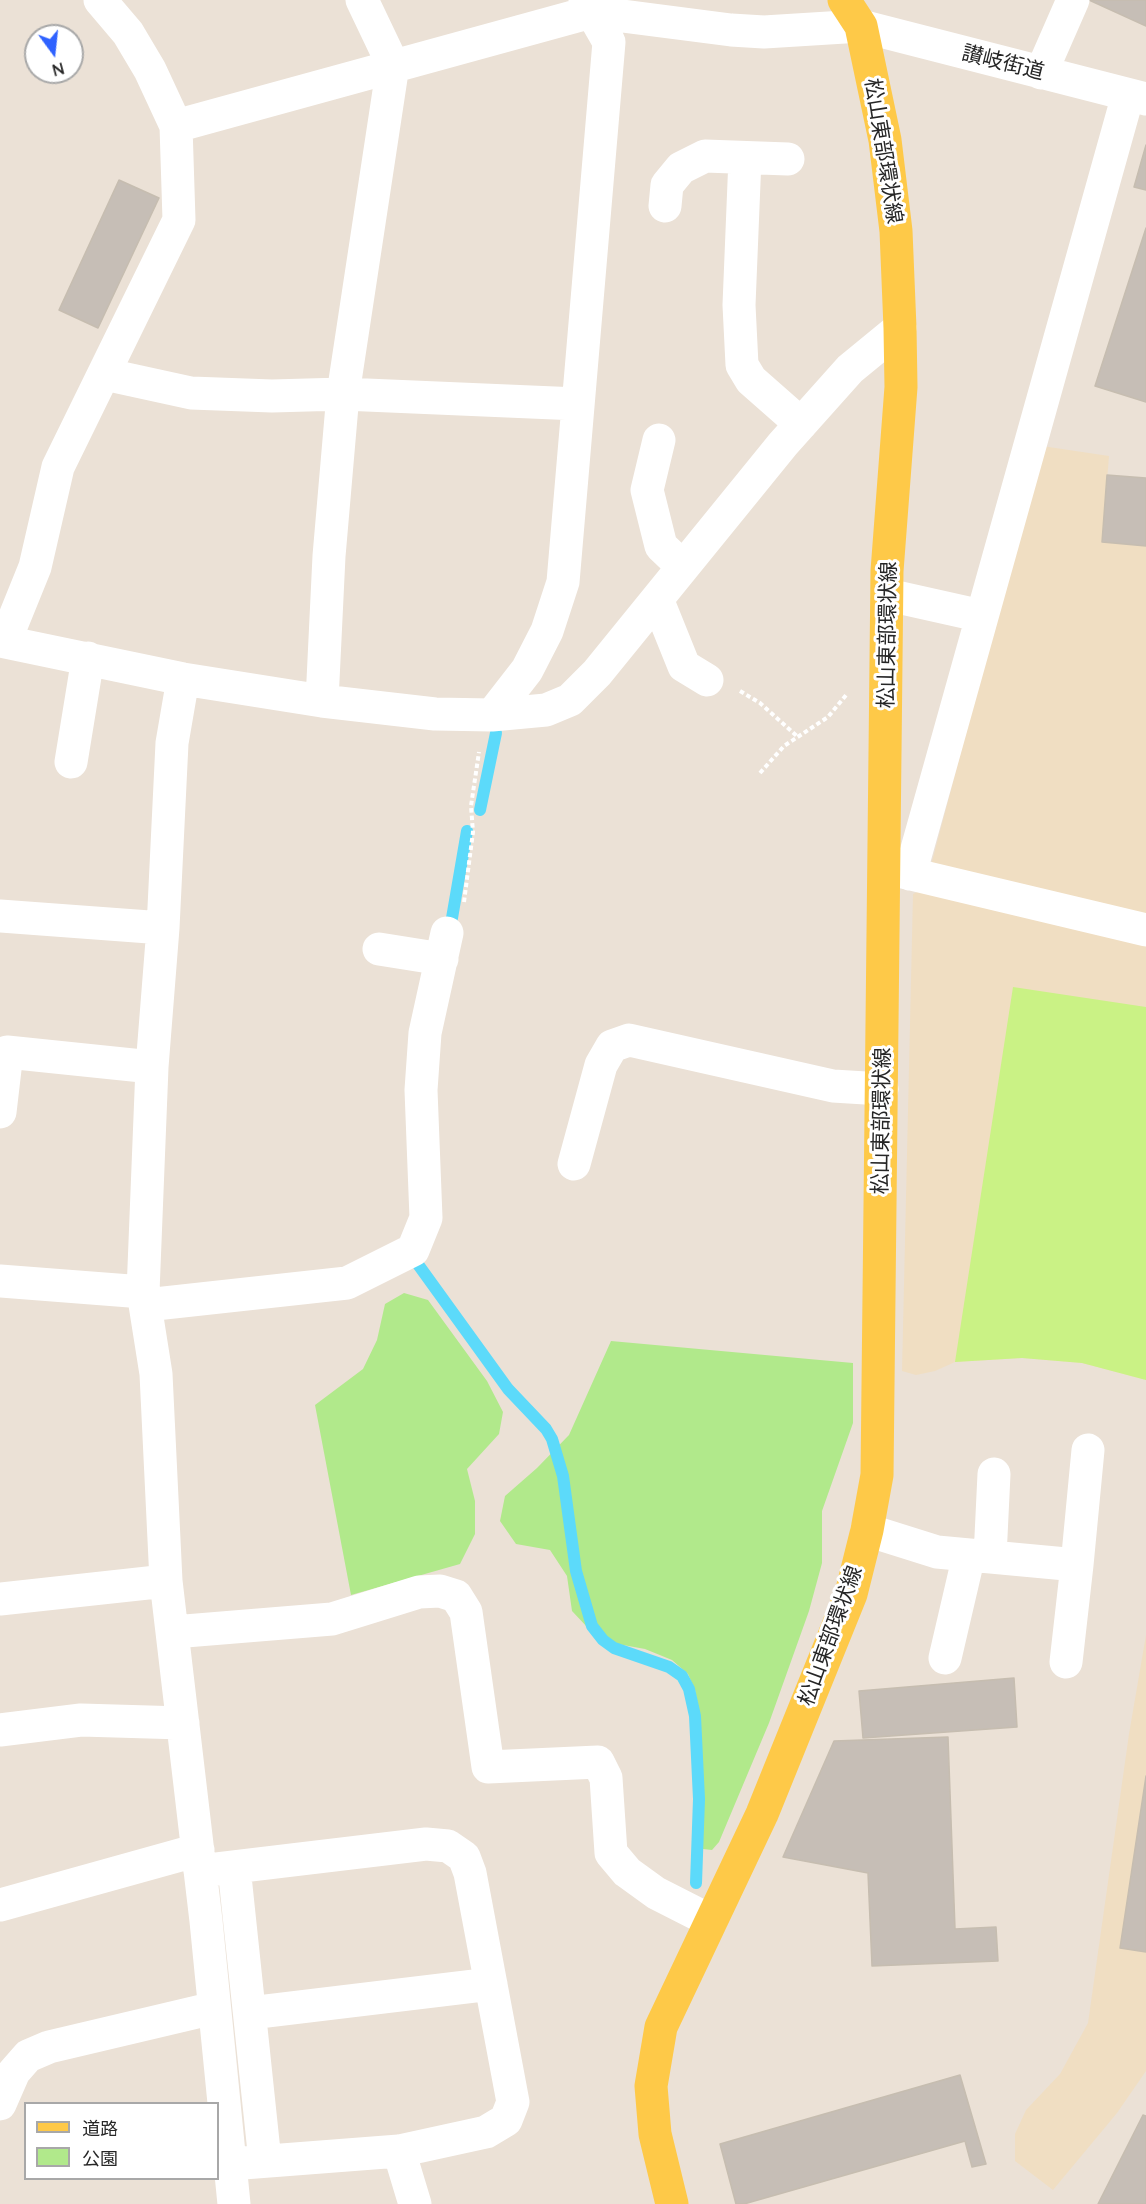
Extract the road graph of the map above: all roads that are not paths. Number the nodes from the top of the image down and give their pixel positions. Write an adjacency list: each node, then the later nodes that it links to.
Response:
1 (100, 0): 9 (street)
2 (362, 0): 6 (street)
3 (1073, 0): 7 (street)
4 (588, 6): 5 (street, 讃岐街道); 6 (street); 16 (street)
5 (852, 13): 7 (street, 讃岐街道); 13 (main road, 松山東部環状線)
6 (393, 65): 9 (street); 15 (street)
7 (1041, 72): 8 (street, 讃岐街道)
8 (1137, 97): 22 (street)
9 (176, 126): 14 (street)
10 (745, 158): 11 (street); 12 (street); 17 (street)
11 (788, 159)
12 (665, 206)
13 (900, 328): 17 (street); 20 (main road, 松山東部環状線)
14 (104, 374): 15 (street); 23 (street)
15 (343, 394): 16 (street); 27 (street)
16 (578, 404): 28 (street)
17 (801, 424): 19 (street)
18 (659, 440): 19 (street)
19 (683, 567): 21 (street)
20 (888, 595): 22 (street); 30 (main road, 松山東部環状線)
21 (657, 598): 26 (street); 28 (street)
22 (982, 616): 30 (street)
23 (2, 641): 24 (street)
24 (88, 658): 25 (street); 29 (street)
25 (183, 679): 27 (street); 32 (street)
26 (707, 680)
27 (322, 701): 28 (street)
28 (492, 715)
29 (71, 762)
30 (897, 871): 33 (street); 36 (main road, 松山東部環状線)
31 (0, 916): 32 (street)
32 (163, 928): 35 (street)
33 (1146, 930)
34 (379, 949): 40 (street)
35 (152, 1067): 37 (street); 40 (street)
36 (882, 1089): 38 (street); 43 (main road, 松山東部環状線)
37 (0, 1112)
38 (574, 1164)
39 (0, 1281): 40 (street)
40 (144, 1299): 46 (street)
41 (1088, 1450): 45 (street)
42 (994, 1474): 44 (street)
43 (867, 1530): 44 (street); 56 (main road, 松山東部環状線)
44 (980, 1556): 45 (street); 49 (street)
45 (1077, 1564): 50 (street)
46 (166, 1581): 47 (street); 48 (street)
47 (0, 1599)
48 (173, 1632): 51 (street); 56 (street)
49 (945, 1658)
50 (1066, 1662)
51 (183, 1723): 52 (street); 53 (street)
52 (0, 1730)
53 (199, 1860): 54 (street); 55 (street); 58 (street)
54 (234, 1867): 57 (street); 59 (street)
55 (0, 1905)
56 (711, 1921): 66 (main road, 松山東部環状線)
57 (491, 1984): 59 (street); 61 (street)
58 (214, 2008): 60 (street); 63 (street)
59 (250, 2013): 62 (street)
60 (0, 2104)
61 (399, 2151): 62 (street); 65 (street)
62 (265, 2161): 63 (street)
63 (230, 2164): 64 (street)
64 (234, 2204)
65 (415, 2204)
66 (672, 2204)

